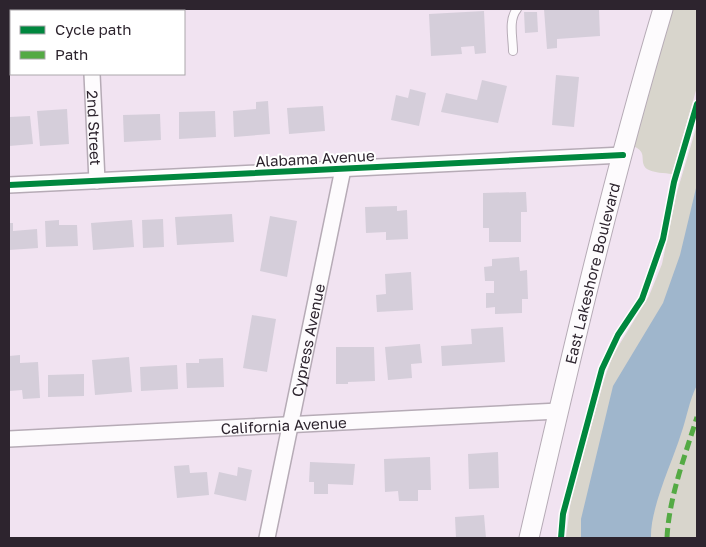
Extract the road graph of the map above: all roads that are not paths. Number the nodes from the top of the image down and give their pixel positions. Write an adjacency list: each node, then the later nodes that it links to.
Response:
1 (516, 9): 3 (lane)
2 (663, 9): 5 (street, East Lakeshore Boulevard)
3 (513, 51)
4 (92, 75): 7 (street, 2nd Street)
5 (622, 154): 6 (street, Alabama Avenue); 9 (street, East Lakeshore Boulevard)
6 (343, 169): 7 (street, Alabama Avenue); 10 (street, Cypress Avenue)
7 (97, 181): 8 (street, Alabama Avenue)
8 (9, 185)
9 (559, 411): 10 (street, California Avenue); 13 (street, East Lakeshore Boulevard)
10 (290, 425): 11 (street, California Avenue); 12 (street, Cypress Avenue)
11 (9, 439)
12 (267, 538)
13 (530, 538)

